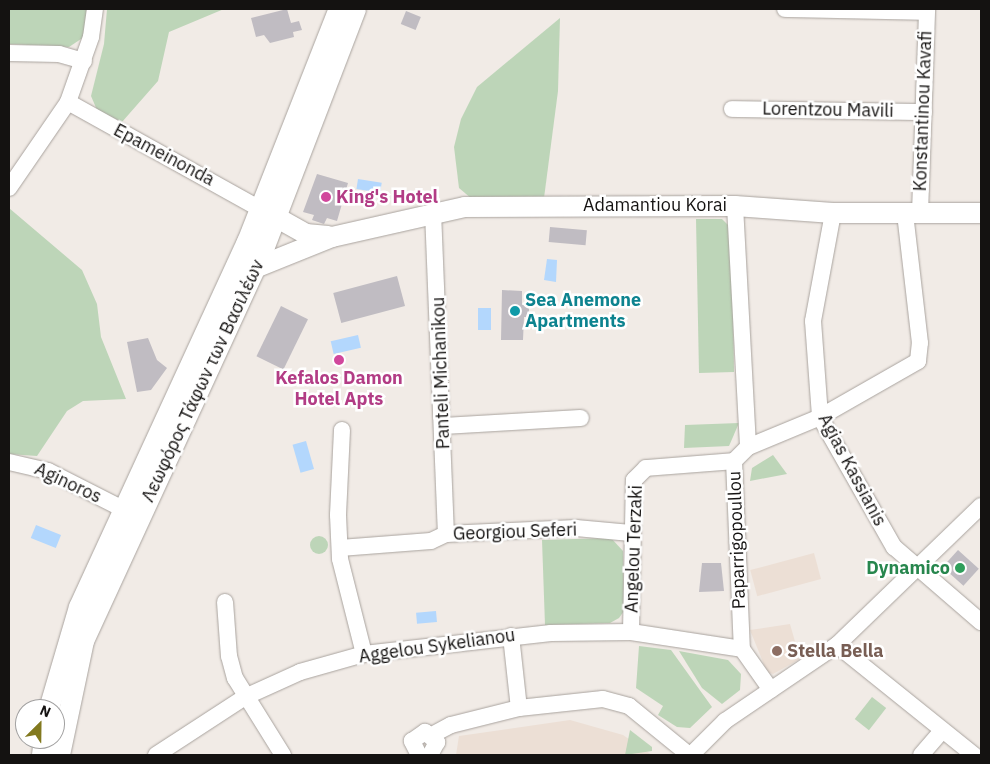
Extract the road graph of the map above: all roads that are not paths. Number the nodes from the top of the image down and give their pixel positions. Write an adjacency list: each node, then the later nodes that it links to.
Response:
1 (95, 9): 7 (street)
2 (339, 9): 17 (main road, Λεωφόρος Τάφων των Βασιλέων)
3 (356, 9): 17 (main road, Λεωφόρος Τάφων των Βασιλέων)
4 (785, 9): 5 (street)
5 (926, 10): 10 (street, Konstantinou Kavafi)
6 (9, 53): 7 (street)
7 (84, 61): 8 (street)
8 (68, 102): 11 (street); 17 (street, Epameinonda)
9 (732, 109): 10 (street, Lorentzou Mavili)
10 (924, 112): 15 (street, Konstantinou Kavafi)
11 (9, 188)
12 (735, 206): 13 (main road, Adamantiou Korai); 14 (main road, Adamantiou Korai); 25 (street, Paparrigopoullou)
13 (433, 212): 18 (main road, Adamantiou Korai); 23 (street, Panteli Michanikou)
14 (833, 213): 15 (main road, Adamantiou Korai); 21 (street, Agias Kassianis)
15 (913, 213): 16 (main road, Adamantiou Korai); 21 (street, Konstantinou Kavafi)
16 (981, 213)
17 (270, 217): 18 (main road, Adamantiou Korai); 19 (main road); 20 (main road, Λεωφόρος Τάφων των Βασιλέων); 29 (main road, Λεωφόρος Τάφων των Βασιλέων)
18 (332, 237): 19 (main road, Adamantiou Korai)
19 (310, 244): 20 (main road, Adamantiou Korai)
20 (255, 268): 47 (main road, Λεωφόρος Τάφων των Βασιλέων)
21 (820, 417): 25 (street); 33 (street, Agias Kassianis)
22 (581, 418): 23 (street)
23 (443, 426): 31 (street, Panteli Michanikou)
24 (342, 430): 32 (street)
25 (748, 447): 26 (street, Paparrigopoullou)
26 (734, 461): 30 (street, Angelou Terzaki); 39 (street, Paparrigopoullou)
27 (9, 462): 29 (street, Aginoros)
28 (981, 506): 33 (street)
29 (125, 510): 43 (main road, Λεωφόρος Τάφων των Βασιλέων)
30 (630, 533): 31 (street, Georgiou Seferi); 36 (street, Angelou Terzaki)
31 (446, 534): 32 (street, Georgiou Seferi)
32 (340, 548): 40 (street)
33 (916, 567): 35 (street, Agias Kassianis); 38 (street)
34 (225, 602): 42 (street)
35 (981, 622)
36 (631, 632): 37 (street, Aggelou Sykelianou); 39 (street, Aggelou Sykelianou)
37 (511, 636): 40 (street, Aggelou Sykelianou); 44 (street)
38 (836, 645): 41 (street); 45 (street)
39 (742, 650): 41 (street)
40 (364, 654): 42 (street, Aggelou Sykelianou)
41 (771, 690): 52 (street)
42 (245, 697): 48 (street, Aggelou Sykelianou); 49 (street)
43 (52, 699)
44 (519, 708): 46 (street); 52 (street)
45 (942, 731): 53 (street); 54 (street)
46 (432, 735): 50 (street); 51 (street)
47 (60, 755)
48 (156, 755)
49 (283, 755)
50 (419, 755)
51 (430, 755)
52 (690, 755)
53 (921, 755)
54 (974, 755)

